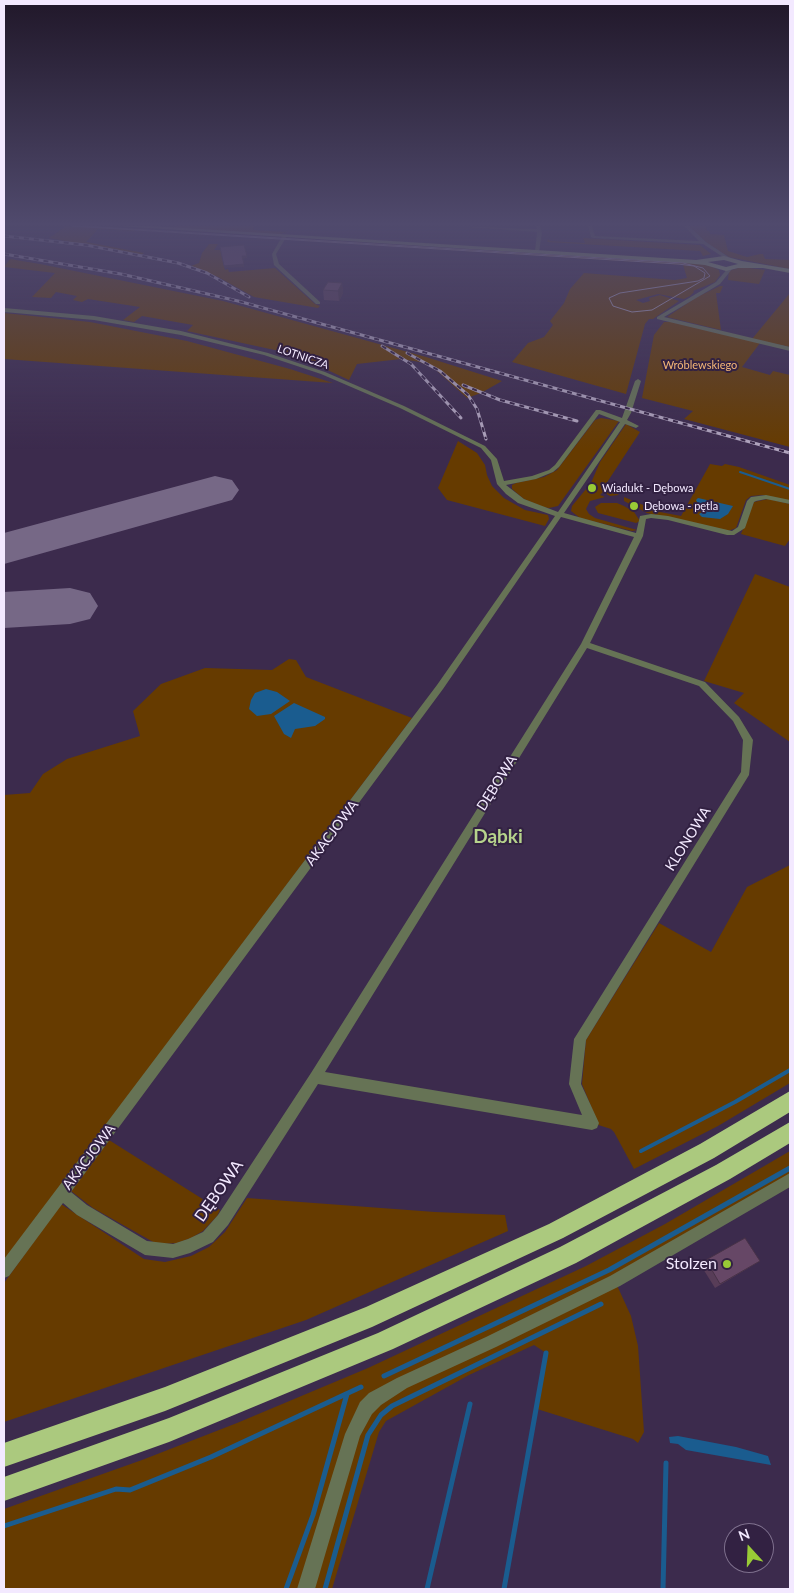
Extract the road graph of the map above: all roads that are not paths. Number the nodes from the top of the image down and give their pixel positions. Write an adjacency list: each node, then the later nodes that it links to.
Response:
1 (315, 300): 3 (street)
2 (689, 300): 5 (street)
3 (318, 303)
4 (4, 310): 8 (street, LOTNICZA)
5 (790, 349)
6 (638, 381): 10 (street, AKACJOWA)
7 (636, 426): 8 (street)
8 (501, 484): 10 (street)
9 (790, 502): 11 (street, DĘBOWA)
10 (559, 514): 11 (street); 17 (street, AKACJOWA)
11 (639, 536): 12 (street, DĘBOWA)
12 (585, 644): 13 (street, DĘBOWA); 13 (street, KLONOWA)
13 (315, 1077): 17 (street, DĘBOWA)
14 (790, 1101): 19 (highway)
15 (790, 1132): 20 (highway)
16 (790, 1180): 21 (street)
17 (62, 1194): 18 (street, AKACJOWA)
18 (4, 1271)
19 (4, 1455)
20 (4, 1489)
21 (306, 1589)

